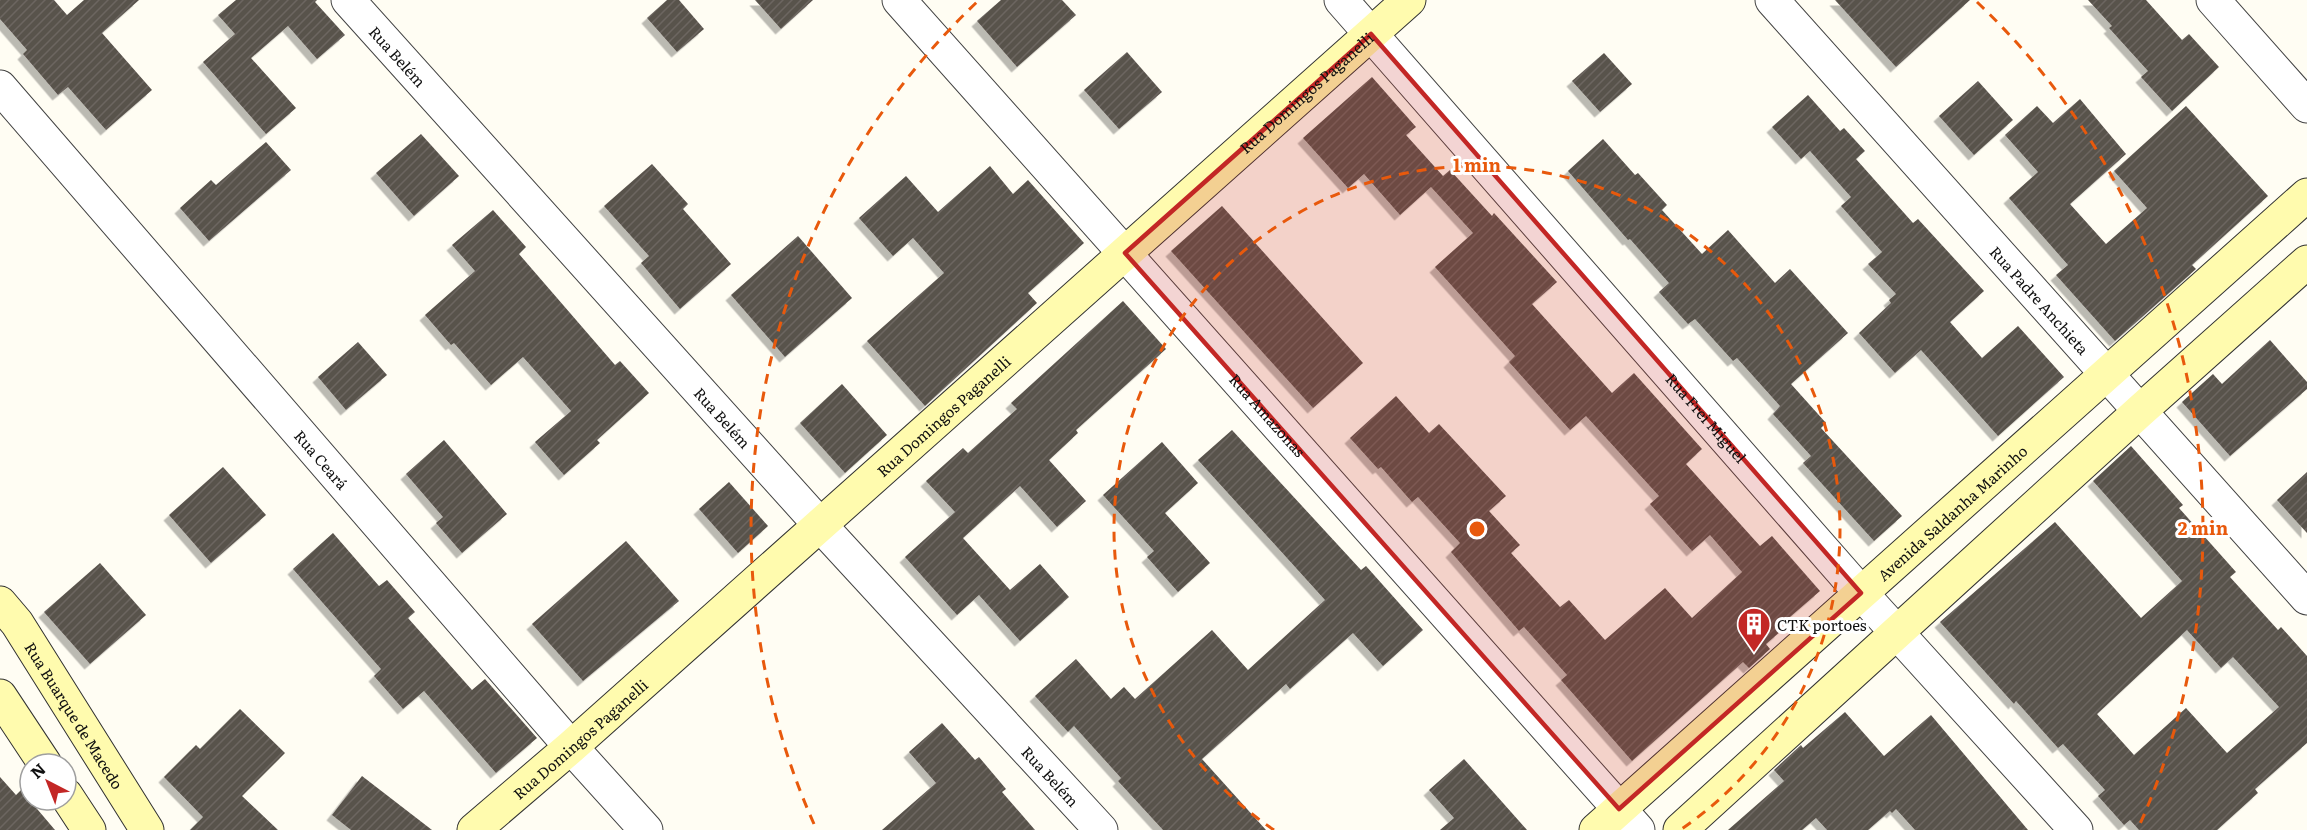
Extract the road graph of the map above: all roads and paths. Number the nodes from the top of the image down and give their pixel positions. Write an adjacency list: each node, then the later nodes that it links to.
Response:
1 (348, 0): 15 (street, Rua Belém)
2 (899, 0): 11 (street, Rua Amazonas)
3 (1341, 0): 7 (street, Rua Frei Miguel)
4 (1409, 0): 7 (street, Rua Domingos Paganelli)
5 (1772, 0): 13 (street, Rua Padre Anchieta)
6 (2213, 0): 9 (street)
7 (1371, 34): 11 (street, Rua Domingos Paganelli); 16 (street, Rua Frei Miguel)
8 (0, 87): 21 (street, Rua Ceará)
9 (2307, 106)
10 (2307, 195): 13 (street, Avenida Saldanha Marinho)
11 (1125, 253): 15 (street, Rua Domingos Paganelli); 24 (street, Rua Amazonas)
12 (2307, 262): 14 (street)
13 (2106, 374): 14 (street, Rua Padre Anchieta); 16 (street, Avenida Saldanha Marinho)
14 (2140, 411): 17 (street, Rua Padre Anchieta); 19 (street)
15 (820, 525): 21 (street, Rua Domingos Paganelli); 29 (street, Rua Belém)
16 (1861, 593): 19 (street, Rua Frei Miguel); 24 (street, Avenida Saldanha Marinho)
17 (2307, 598)
18 (0, 603): 26 (street, Rua Buarque de Macedo)
19 (1898, 633): 30 (street); 31 (street, Rua Frei Miguel)
20 (0, 696): 22 (street)
21 (571, 747): 27 (street, Rua Domingos Paganelli); 28 (street, Rua Ceará)
22 (37, 752)
23 (77, 812): 25 (street)
24 (1617, 823)
25 (89, 830)
26 (147, 830)
27 (474, 830)
28 (646, 830)
29 (1101, 830)
30 (1680, 830)
31 (2076, 830)

